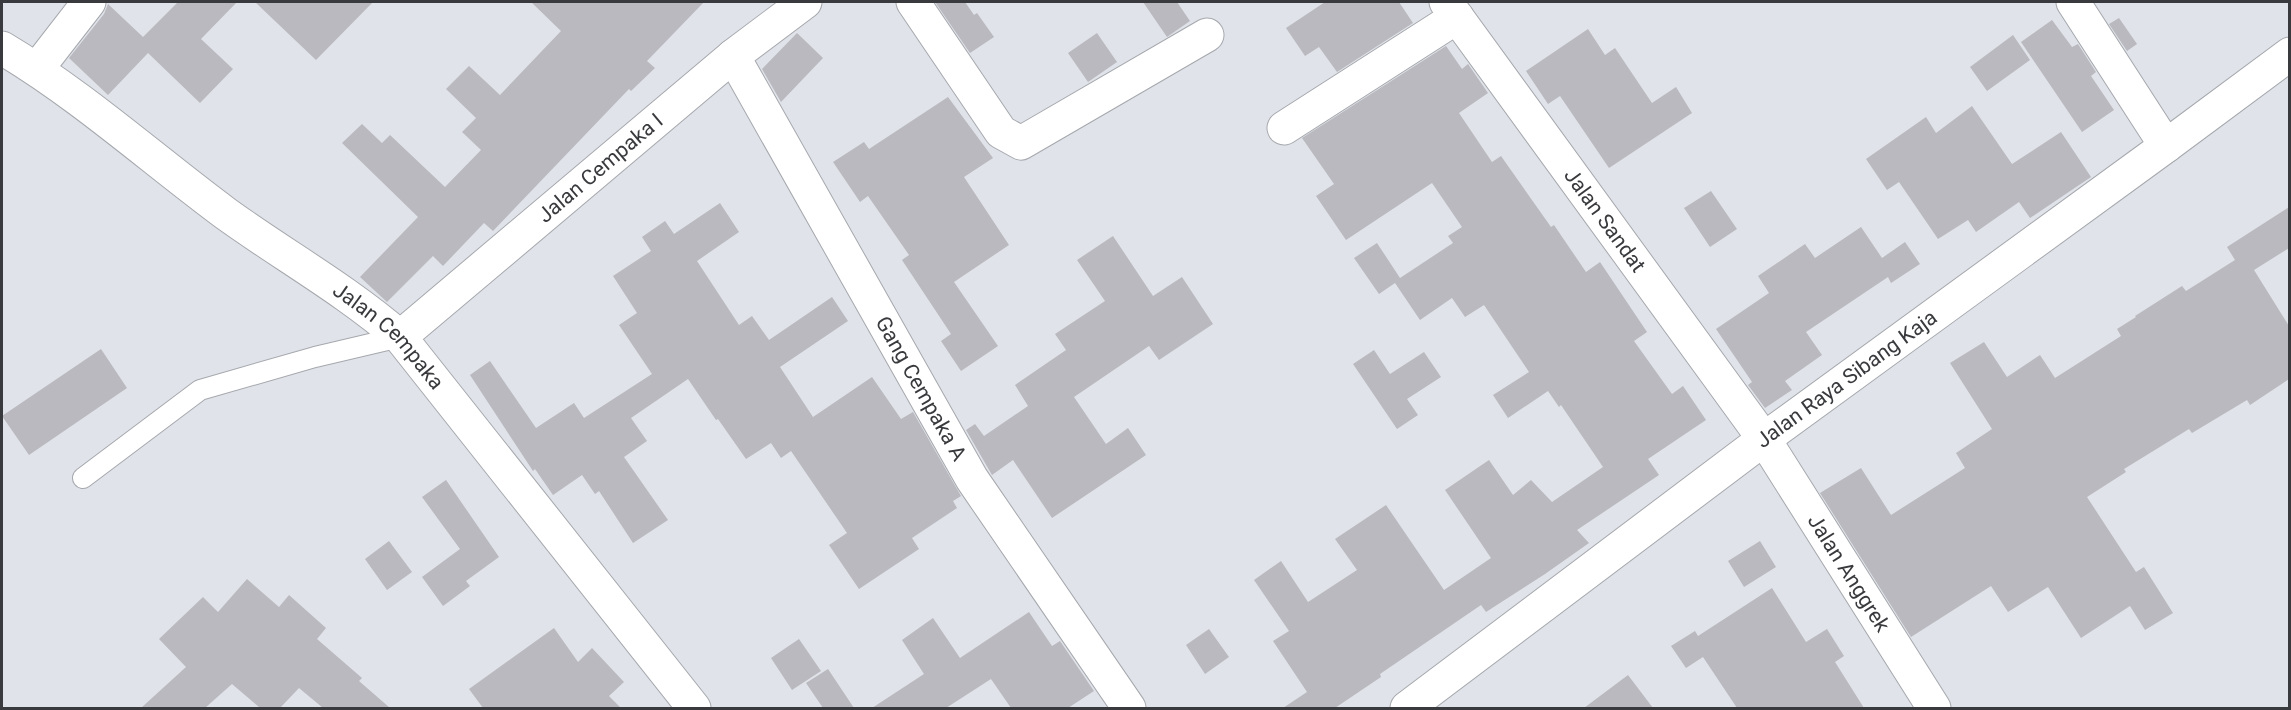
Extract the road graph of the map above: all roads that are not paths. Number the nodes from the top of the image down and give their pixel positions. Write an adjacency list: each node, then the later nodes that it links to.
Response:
1 (89, 2): 10 (street)
2 (913, 2): 6 (street)
3 (2073, 2): 12 (street)
4 (796, 4): 9 (street, Jalan Cempaka I)
5 (1452, 9): 11 (street); 14 (street, Jalan Sandat)
6 (1207, 35)
7 (2, 48): 10 (street, Jalan Cempaka)
8 (2289, 54): 12 (street, Jalan Raya Sibang Kaja)
9 (733, 56): 13 (street, Jalan Cempaka I); 17 (street, Gang Cempaka A)
10 (37, 69): 13 (street, Jalan Cempaka)
11 (1284, 128)
12 (2166, 146): 14 (street, Jalan Raya Sibang Kaja)
13 (400, 337): 15 (lane); 16 (street, Jalan Cempaka)
14 (1764, 439): 18 (street, Jalan Raya Sibang Kaja); 19 (street, Jalan Anggrek)
15 (83, 478)
16 (694, 708)
17 (1129, 708)
18 (1407, 708)
19 (1934, 708)

